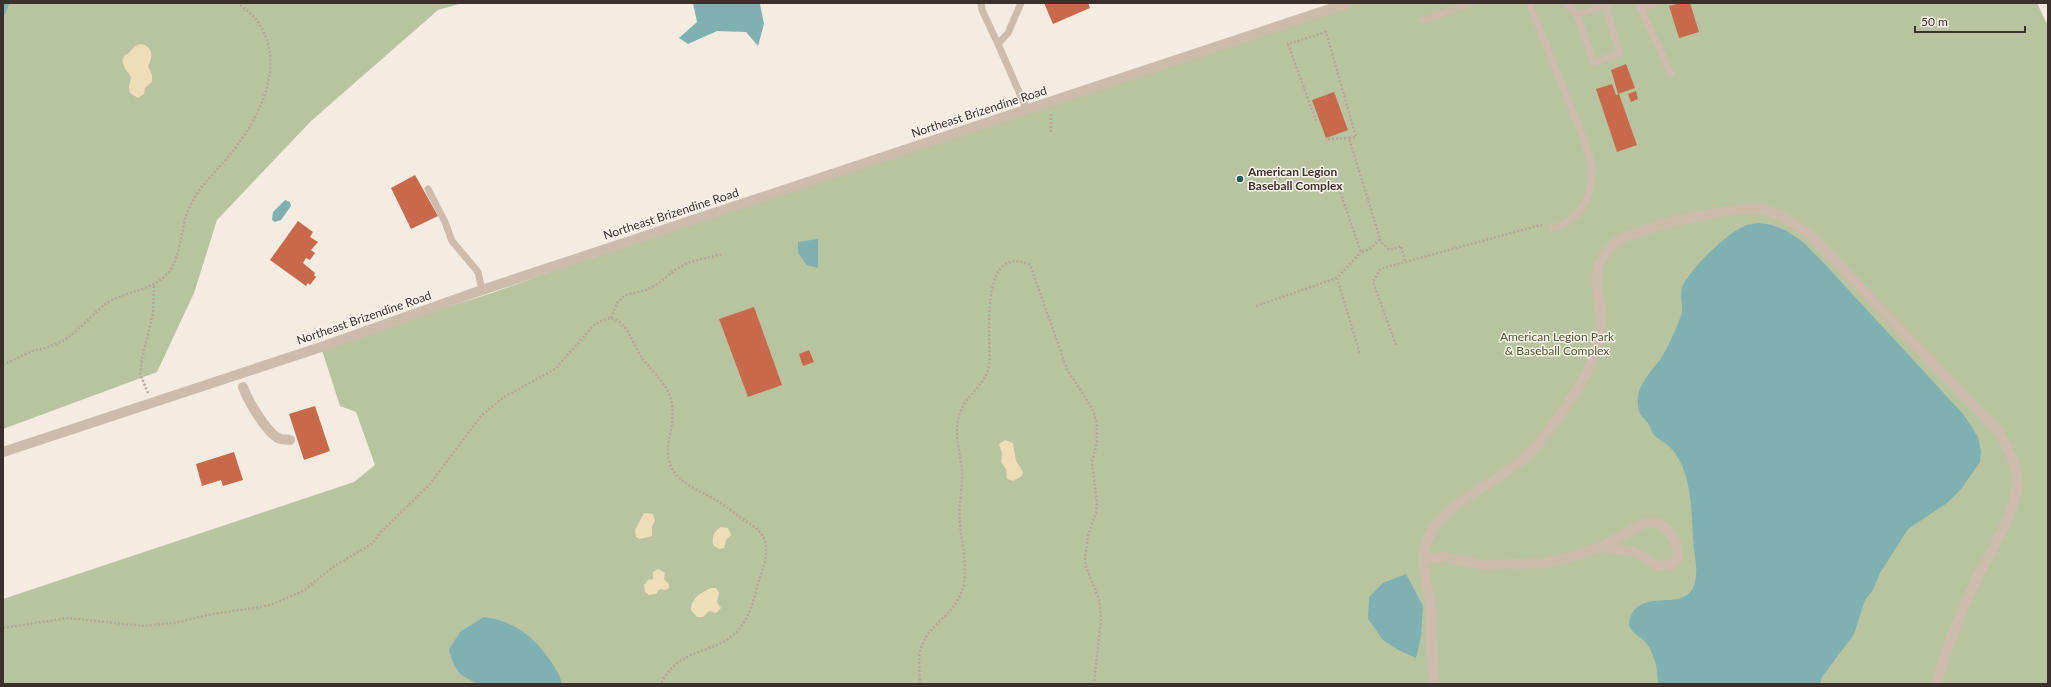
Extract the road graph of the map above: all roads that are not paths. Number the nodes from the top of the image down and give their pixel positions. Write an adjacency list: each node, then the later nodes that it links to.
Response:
1 (980, 3): 12 (lane)
2 (1021, 3): 12 (lane)
3 (1348, 3): 14 (street, Northeast Brizendine Road)
4 (1472, 3): 11 (lane)
5 (1529, 3): 16 (lane)
6 (1567, 3): 10 (lane)
7 (1609, 3): 10 (lane); 10 (lane)
8 (1655, 3): 9 (lane)
9 (1639, 6): 13 (lane)
10 (1577, 15)
11 (1423, 20)
12 (998, 44): 14 (lane)
13 (1671, 74)
14 (1027, 110): 17 (street, Northeast Brizendine Road)
15 (428, 188): 17 (lane)
16 (1552, 228)
17 (482, 290): 20 (street, Northeast Brizendine Road)
18 (243, 387): 19 (street)
19 (290, 440)
20 (3, 452)
21 (1601, 547): 21 (street); 22 (street)
22 (1424, 559): 23 (street); 24 (street)
23 (1435, 684)
24 (1936, 684)

